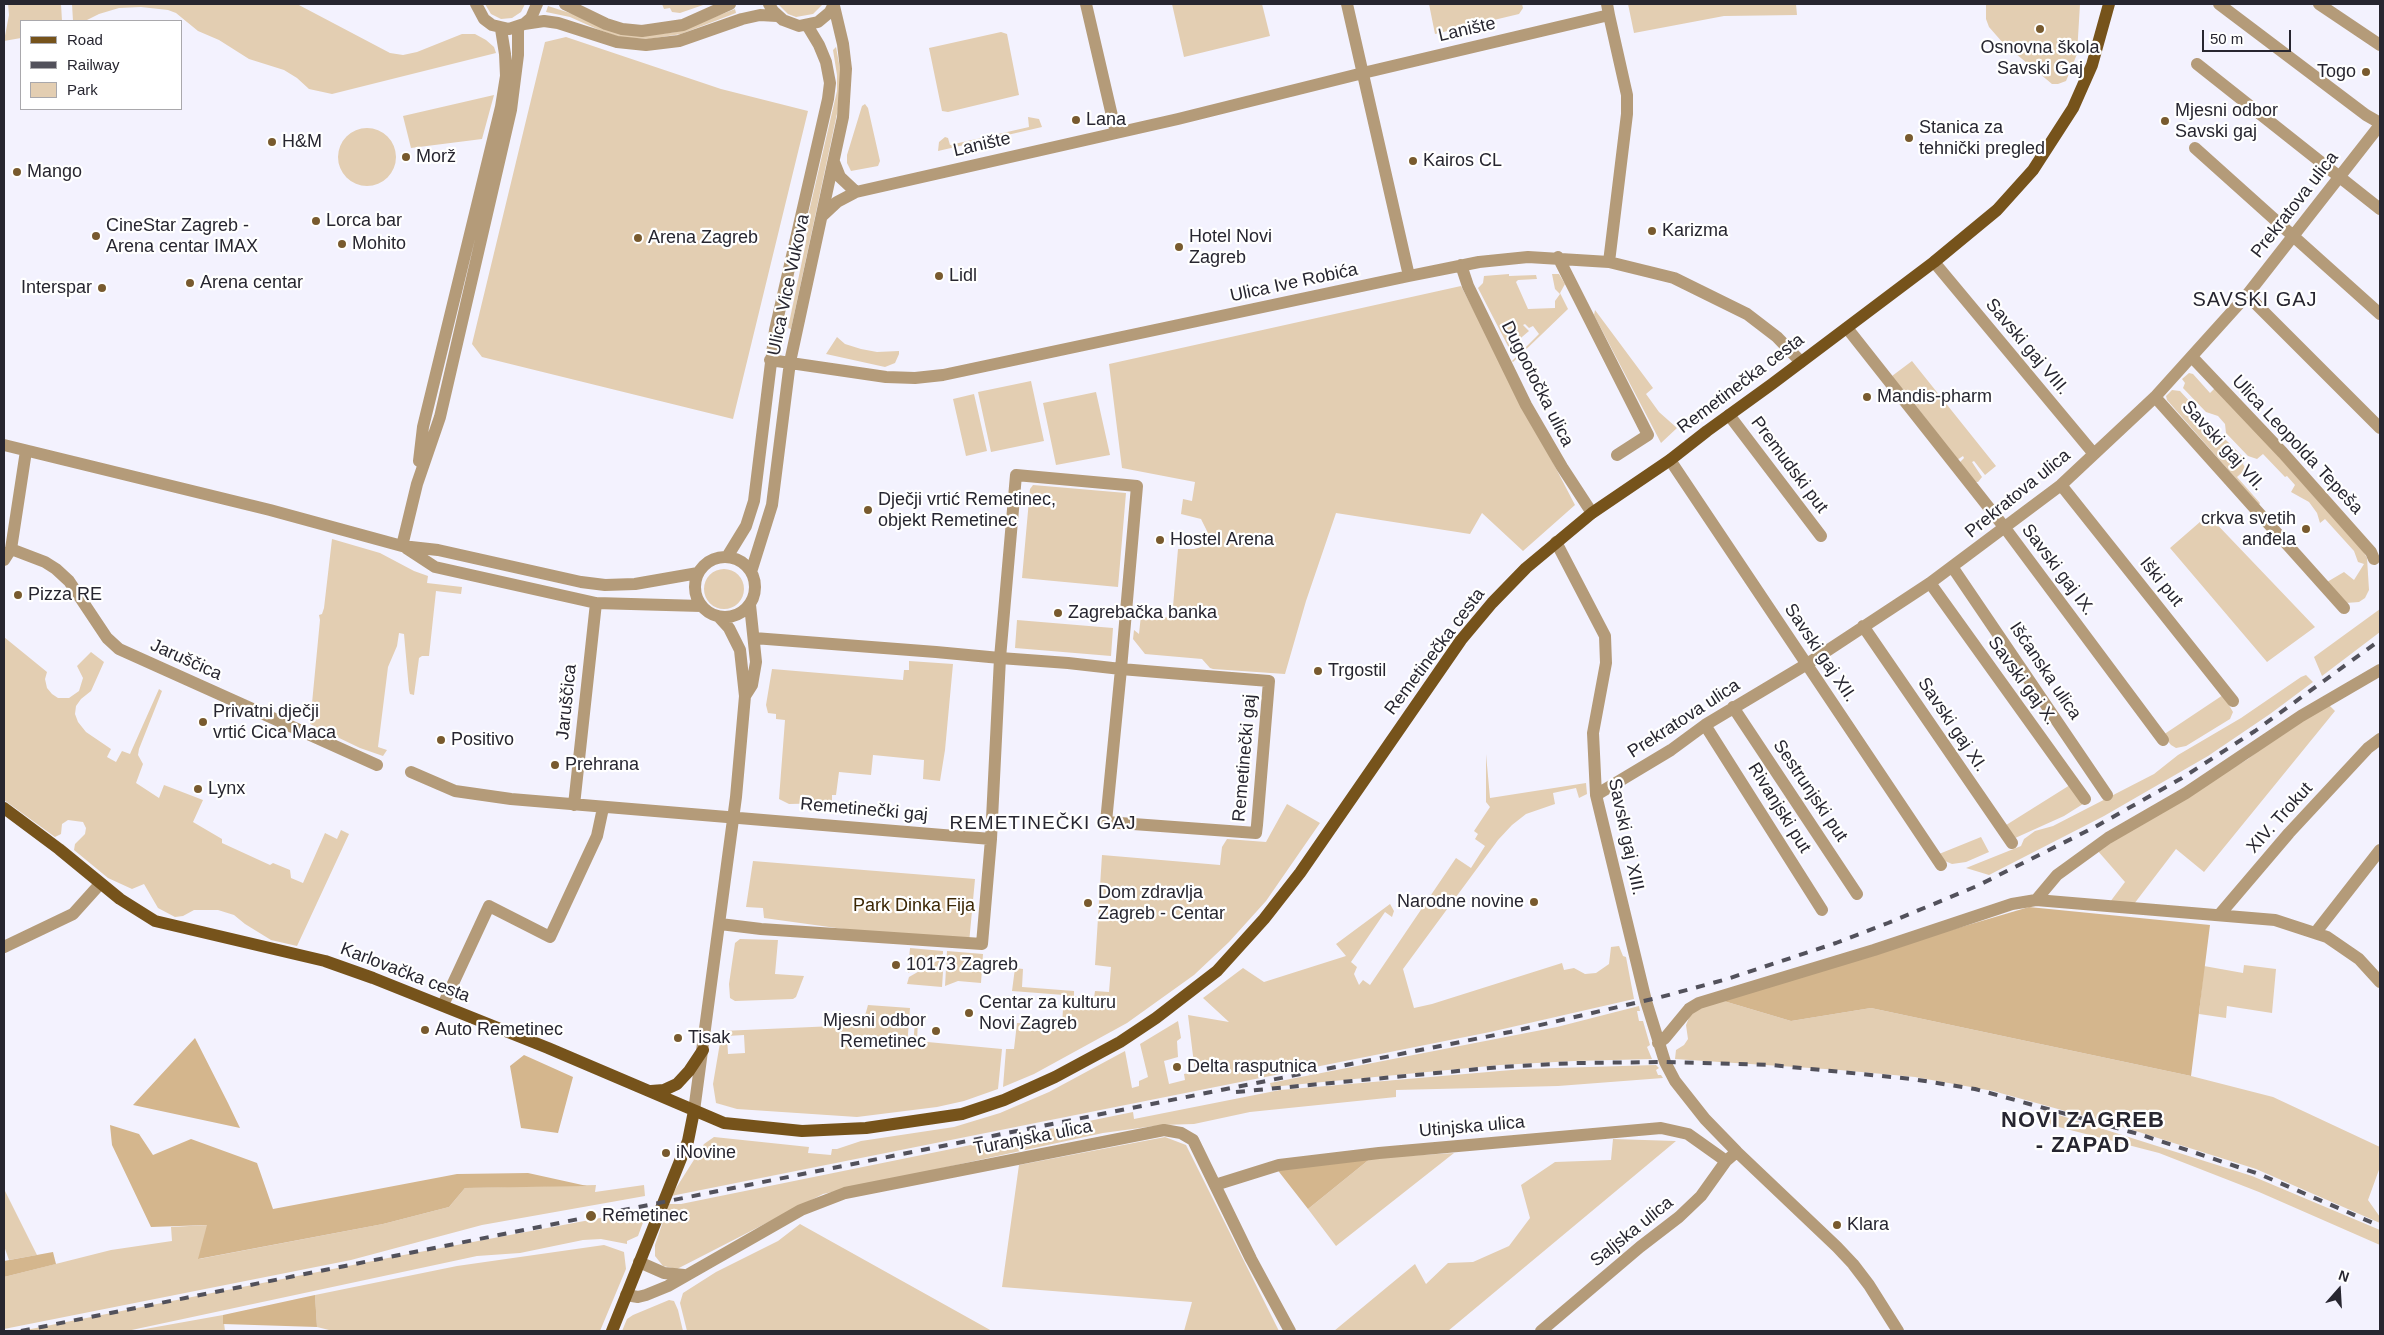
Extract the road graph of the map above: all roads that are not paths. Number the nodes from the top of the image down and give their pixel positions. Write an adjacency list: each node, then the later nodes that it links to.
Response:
1 (476, 4): 16 (street)
2 (537, 4): 15 (street)
3 (564, 4): 4 (street)
4 (730, 4)
5 (769, 4): 13 (street)
6 (1086, 4): 21 (street)
7 (1347, 4): 19 (street)
8 (2110, 4): 31 (main road, Remetinečka cesta)
9 (2218, 4): 20 (street)
10 (2319, 4): 17 (street)
11 (834, 5): 14 (street); 23 (street, Ulica Vice Vukova)
12 (1608, 9): 19 (street, Lanište); 30 (street, Lanište)
13 (777, 16): 14 (street); 15 (street)
14 (807, 25): 38 (street, Ulica Vice Vukova)
15 (521, 26): 16 (street); 49 (street)
16 (501, 28): 49 (street)
17 (2380, 45)
18 (2197, 64): 24 (street)
19 (1363, 73): 21 (street, Lanište); 33 (street)
20 (2380, 124): 24 (street, Prekratova ulica)
21 (1116, 133): 25 (street, Lanište)
22 (2195, 148): 28 (street)
23 (834, 162): 25 (street); 27 (street, Ulica Vice Vukova)
24 (2339, 177): 26 (street); 28 (street, Prekratova ulica)
25 (856, 192): 27 (street, Lanište)
26 (2380, 209)
27 (822, 216): 39 (street, Ulica Vice Vukova)
28 (2293, 238): 34 (street, Prekratova ulica); 35 (street)
29 (1558, 257): 30 (street, Ulica Ive Robića); 32 (street, Ulica Ive Robića); 47 (street)
30 (1609, 262): 40 (street, Ulica Ive Robića)
31 (1934, 262): 36 (main road, Remetinečka cesta); 46 (street, Savski gaj VIII.)
32 (1461, 265): 33 (street, Ulica Ive Robića); 51 (street, Dugootočka ulica)
33 (1409, 276): 39 (street, Ulica Ive Robića)
34 (2247, 295): 37 (street, Prekratova ulica); 43 (street)
35 (2380, 314)
36 (1847, 328): 40 (main road, Remetinečka cesta); 52 (street, Savski gaj IX.)
37 (2192, 357): 41 (street, Prekratova ulica); 58 (street, Ulica Leopolda Tepeša)
38 (770, 360): 39 (street, Ulica Ive Robića); 57 (street, Ulica Vice Vukova)
39 (790, 362): 60 (street, Ulica Vice Vukova)
40 (1801, 362): 42 (main road, Remetinečka cesta)
41 (2155, 397): 46 (street, Prekratova ulica); 66 (street, Savski gaj VII.)
42 (1729, 415): 48 (main road, Remetinečka cesta); 53 (street, Premudski put)
43 (2380, 428)
44 (4, 445): 45 (street)
45 (26, 451): 55 (street); 56 (street, Jaruščica)
46 (2094, 454): 50 (street, Prekratova ulica)
47 (1617, 455)
48 (1670, 460): 51 (main road, Remetinečka cesta); 71 (street, Savski gaj XII.)
49 (417, 484): 55 (street)
50 (2061, 485): 52 (street, Prekratova ulica); 75 (street, Iški put)
51 (1592, 513): 54 (main road, Remetinečka cesta)
52 (2005, 528): 59 (street, Prekratova ulica); 79 (street, Savski gaj IX.)
53 (1821, 536)
54 (1556, 542): 82 (street, Savski gaj XIII.); 106 (main road, Remetinečka cesta)
55 (402, 546): 61 (street); 63 (street)
56 (7, 554): 80 (street, Jaruščica)
57 (727, 557): 60 (street); 61 (street)
58 (2374, 559)
59 (1953, 568): 62 (street, Prekratova ulica); 83 (street, Išćanska ulica)
60 (751, 572): 64 (street)
61 (698, 573): 65 (street)
62 (1930, 583): 68 (street, Prekratova ulica); 84 (street, Savski gaj X.)
63 (596, 603): 65 (street); 85 (street, Jaruščica)
64 (750, 605): 67 (street); 69 (street)
65 (701, 606): 67 (street)
66 (2344, 608)
67 (719, 617): 74 (street)
68 (1863, 626): 71 (street, Prekratova ulica); 90 (street, Savski gaj XI.)
69 (754, 638): 70 (street, Remetinečki gaj); 74 (street)
70 (1000, 658): 72 (street, Remetinečki gaj); 72 (street, Remetinečki gaj); 89 (street, Remetinečki gaj)
71 (1806, 664): 76 (street, Prekratova ulica); 92 (street, Savski gaj XII.)
72 (1121, 669): 72 (street, Remetinečki gaj)
73 (2380, 670): 95 (street)
74 (745, 696): 88 (street)
75 (2233, 701)
76 (1733, 707): 77 (street, Prekratova ulica); 94 (street, Sestrunjski put)
77 (1705, 725): 82 (street, Prekratova ulica); 96 (street, Rivanjski put)
78 (2380, 739): 97 (street, XIV. Trokut)
79 (2164, 740)
80 (377, 765)
81 (411, 772): 85 (street, Remetinečki gaj)
82 (1596, 795): 103 (street, Savski gaj XIII.)
83 (2107, 795)
84 (2085, 799)
85 (574, 805): 87 (street, Remetinečki gaj)
86 (4, 808): 93 (main road, Karlovačka cesta)
87 (603, 808): 88 (street, Remetinečki gaj); 102 (street)
88 (734, 819): 89 (street, Remetinečki gaj); 98 (street)
89 (991, 839): 98 (street, Remetinečki gaj)
90 (2012, 843)
91 (2380, 850): 99 (street)
92 (1941, 865)
93 (100, 884): 100 (street); 102 (main road, Karlovačka cesta)
94 (1857, 894)
95 (2036, 900): 97 (street); 103 (street)
96 (1822, 910)
97 (2220, 914): 99 (street)
98 (720, 924): 104 (street)
99 (2316, 932): 101 (street)
100 (4, 947)
101 (2380, 982)
102 (443, 1005): 105 (main road, Karlovačka cesta)
103 (1658, 1043): 107 (street)
104 (703, 1050): 105 (main road); 106 (street)
105 (651, 1091): 106 (main road, Karlovačka cesta)
106 (694, 1111): 110 (main road)
107 (1737, 1152): 108 (street, Saljska ulica); 116 (street)
108 (1726, 1161): 109 (street, Utinjska ulica); 115 (street, Saljska ulica)
109 (1215, 1185): 111 (street, Turanjska ulica); 114 (street, Turanjska ulica)
110 (639, 1262): 111 (street); 112 (main road)
111 (684, 1275): 112 (street, Turanjska ulica)
112 (626, 1295): 113 (main road)
113 (612, 1331)
114 (1290, 1331)
115 (1541, 1331)
116 (1898, 1331)

